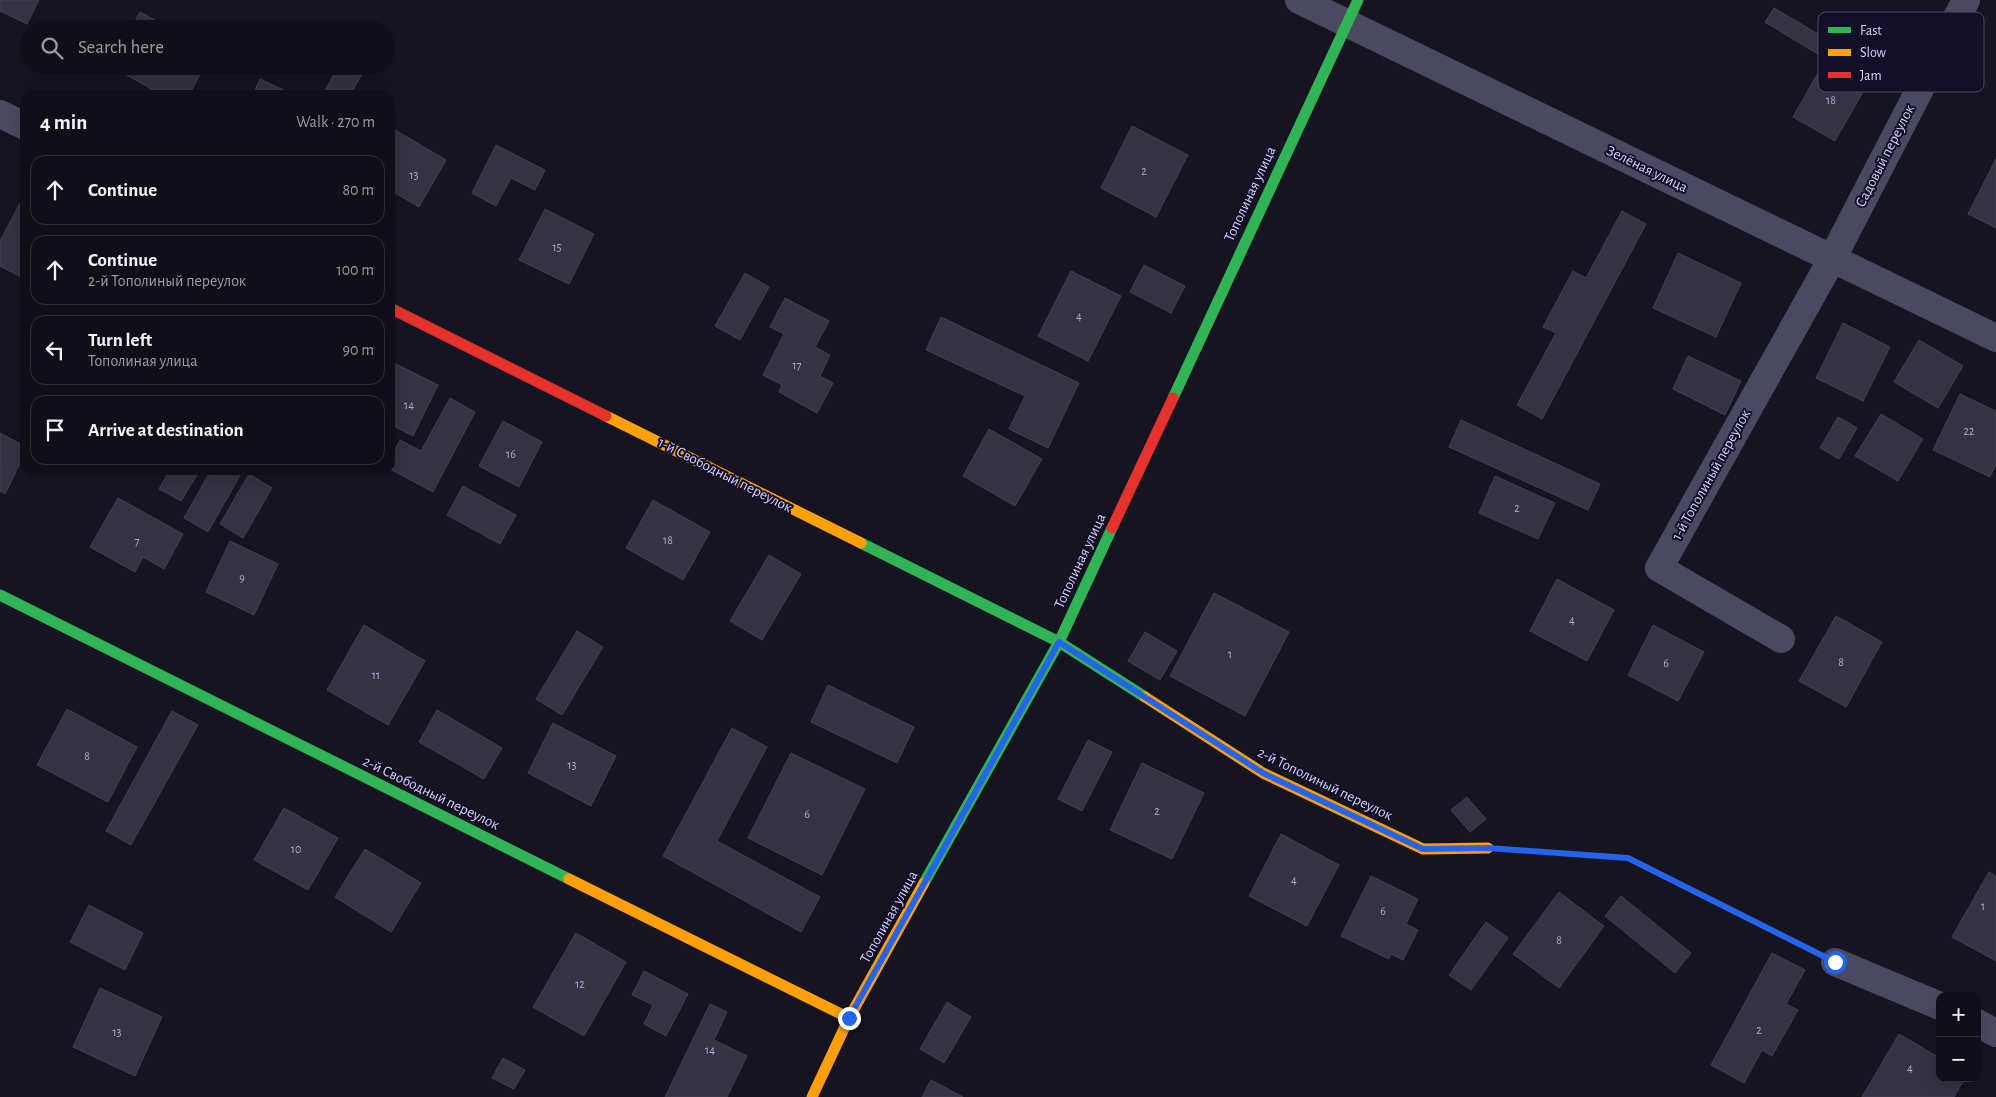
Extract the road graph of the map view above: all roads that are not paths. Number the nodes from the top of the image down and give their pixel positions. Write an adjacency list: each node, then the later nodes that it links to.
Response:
1 (1299, 0): 3 (street, Зелёная улица)
2 (1966, 0): 4 (street, Садовый переулок)
3 (1351, 11): 8 (street, Зелёная улица); 13 (street, Тополиная улица)
4 (1960, 12)
5 (1918, 92): 8 (street, Садовый переулок)
6 (0, 114): 7 (street)
7 (20, 124)
8 (1832, 259): 10 (street, Зелёная улица); 12 (street, 1-й Тополиный переулок)
9 (395, 310): 13 (street, 1-й Свободный переулок)
10 (1996, 338)
11 (0, 595): 17 (street, 2-й Свободный переулок)
12 (1781, 639)
13 (1059, 642): 14 (street, 2-й Тополиный переулок); 17 (street, Тополиная улица)
14 (1488, 848)
15 (1835, 962): 16 (street)
16 (1936, 1004)
17 (849, 1018): 20 (street, Тополиная улица)
18 (1981, 1025): 19 (street)
19 (1996, 1033)
20 (812, 1097)

